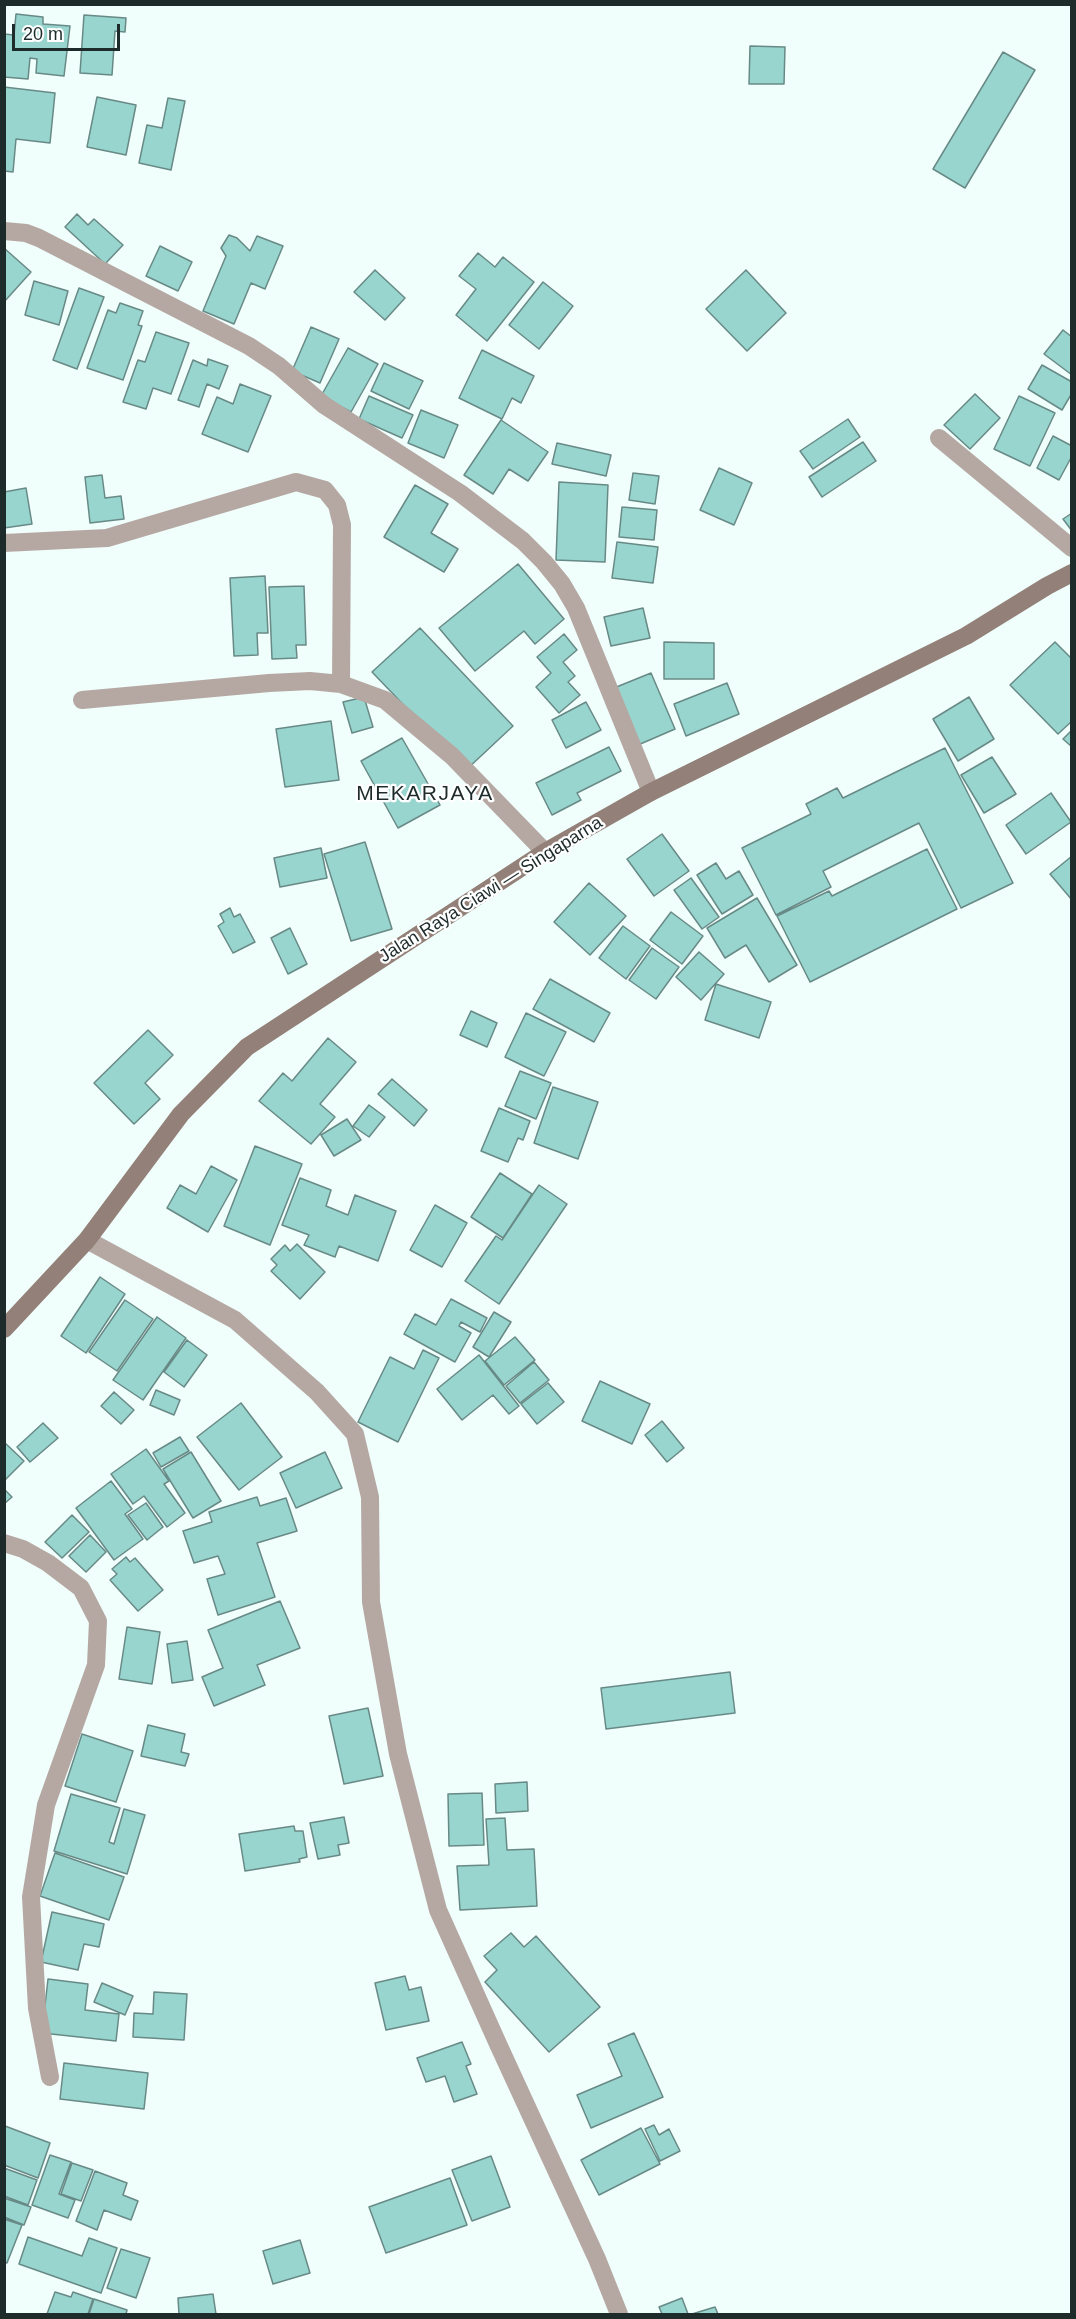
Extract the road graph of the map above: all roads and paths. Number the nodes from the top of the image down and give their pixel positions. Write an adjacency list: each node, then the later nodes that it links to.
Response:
1 (4, 231): 8 (street)
2 (939, 438): 4 (street)
3 (4, 543): 6 (street)
4 (1071, 548)
5 (1071, 573): 8 (main road, Jalan Raya Ciawi — Singaparna)
6 (341, 684): 7 (street); 9 (street)
7 (82, 700)
8 (651, 792): 9 (main road, Jalan Raya Ciawi — Singaparna)
9 (545, 852): 10 (main road, Jalan Raya Ciawi — Singaparna)
10 (87, 1240): 11 (main road, Jalan Raya Ciawi — Singaparna); 14 (street)
11 (4, 1329)
12 (4, 1543): 13 (street)
13 (50, 2077)
14 (619, 2314)

